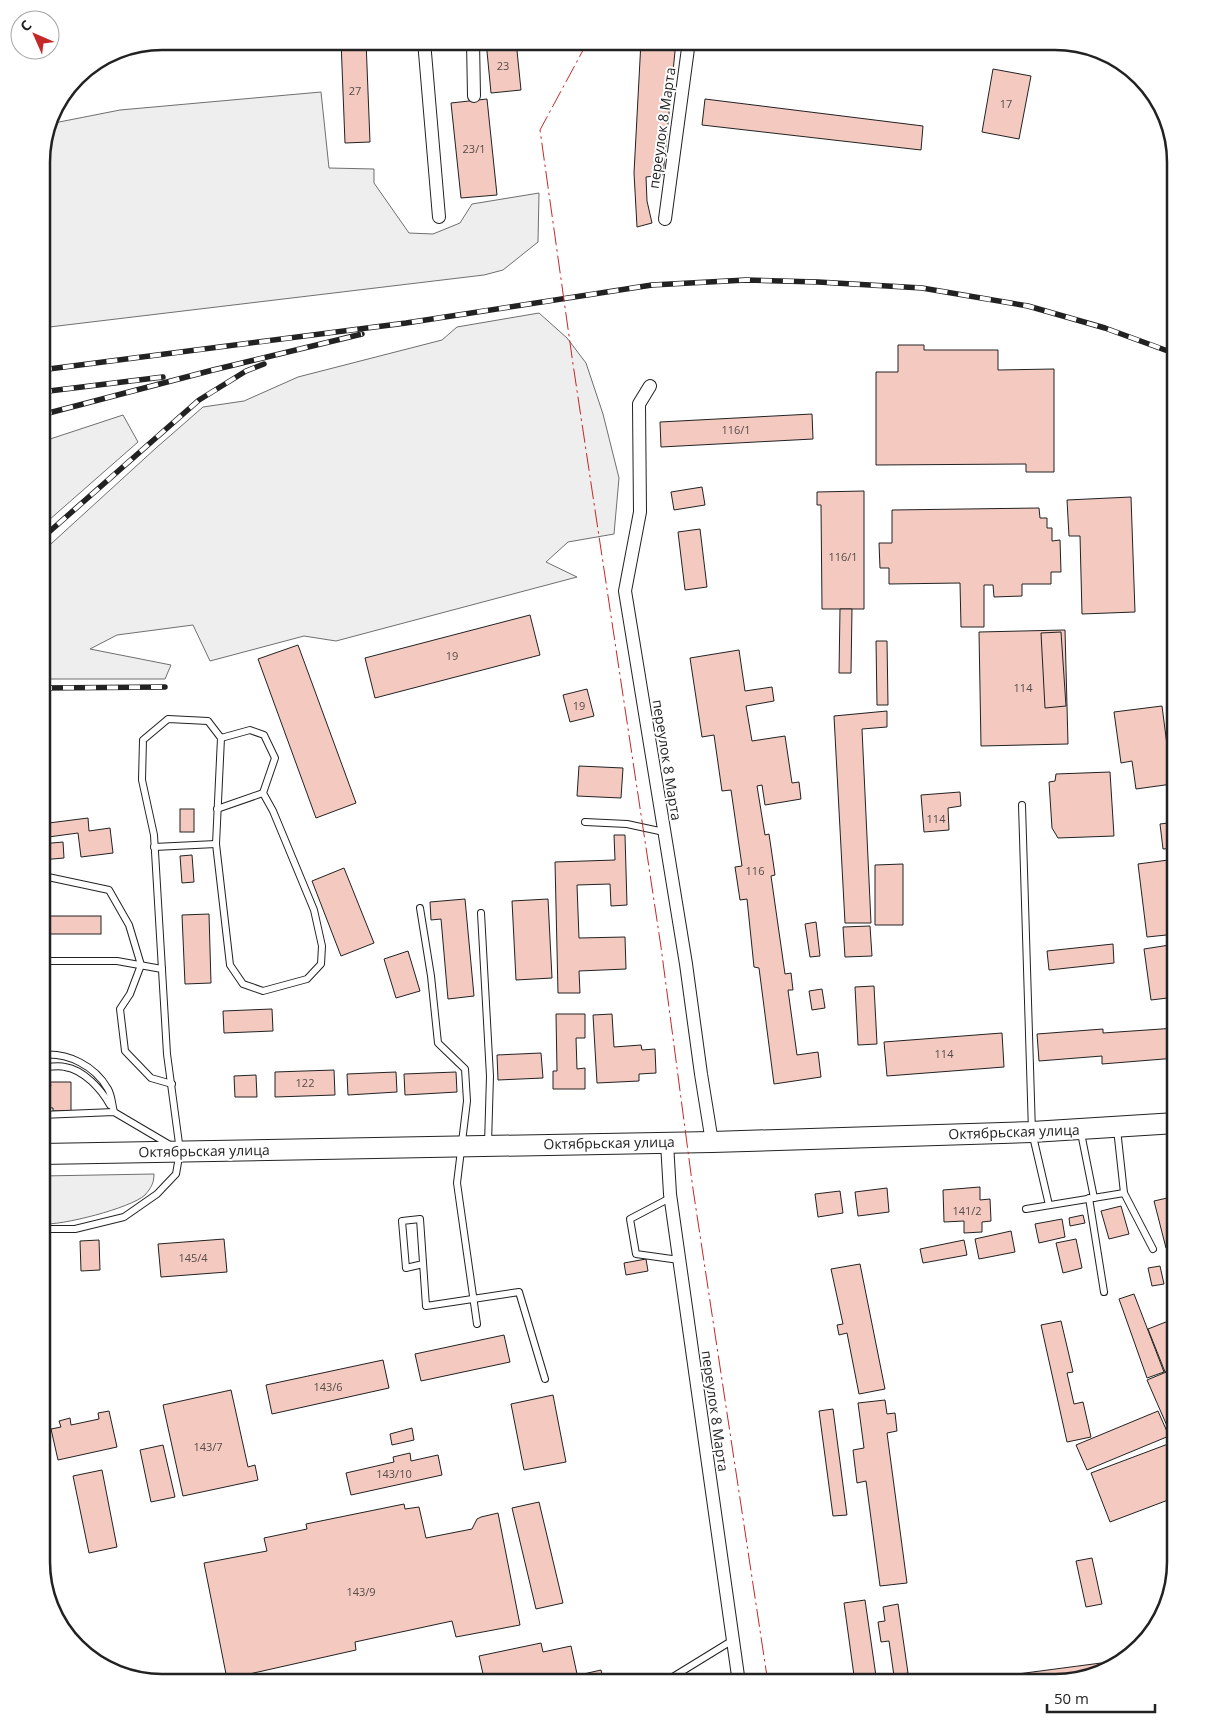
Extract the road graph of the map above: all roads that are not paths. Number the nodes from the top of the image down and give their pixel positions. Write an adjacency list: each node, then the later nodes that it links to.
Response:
1 (425, 50): 5 (street)
2 (473, 50): 4 (street)
3 (688, 50): 6 (street, переулок 8 Марта)
4 (474, 96)
5 (439, 217)
6 (665, 219)
7 (650, 386): 13 (street, переулок 8 Марта)
8 (221, 738): 9 (lane); 11 (lane); 15 (lane)
9 (263, 793): 11 (lane); 14 (lane)
10 (1022, 805): 30 (lane)
11 (217, 809): 14 (lane)
12 (585, 822): 13 (lane)
13 (664, 832): 32 (street, переулок 8 Марта)
14 (216, 844): 15 (lane)
15 (154, 848): 21 (lane)
16 (50, 877): 20 (lane)
17 (420, 908): 33 (lane)
18 (481, 914): 34 (lane)
19 (50, 961): 20 (lane)
20 (141, 965): 21 (lane); 24 (lane)
21 (162, 969): 24 (lane)
22 (50, 1054): 25 (lane)
23 (50, 1068): 25 (lane)
24 (172, 1084): 35 (lane)
25 (114, 1112): 26 (lane); 35 (lane)
26 (50, 1115)
27 (1167, 1124): 28 (main road, Октябрьская улица)
28 (1117, 1128): 29 (main road, Октябрьская улица); 37 (lane)
29 (1080, 1129): 30 (main road, Октябрьская улица); 39 (lane)
30 (1032, 1132): 32 (main road, Октябрьская улица); 40 (lane)
31 (667, 1142): 32 (main road, Октябрьская улица); 34 (main road, Октябрьская улица); 38 (street, переулок 8 Марта)
32 (712, 1142)
33 (461, 1146): 34 (main road, Октябрьская улица); 35 (main road, Октябрьская улица); 47 (lane)
34 (488, 1146)
35 (180, 1151): 36 (main road, Октябрьская улица); 42 (lane)
36 (50, 1154)
37 (1124, 1193): 39 (lane); 43 (lane)
38 (670, 1198): 44 (street, переулок 8 Марта); 44 (lane)
39 (1092, 1198): 40 (lane); 46 (lane)
40 (1049, 1205): 41 (lane)
41 (1026, 1209)
42 (50, 1229)
43 (1152, 1249)
44 (679, 1260): 50 (street, переулок 8 Марта)
45 (423, 1264): 45 (lane); 47 (lane)
46 (1104, 1292)
47 (474, 1298): 48 (lane); 49 (lane)
48 (477, 1324)
49 (544, 1378)
50 (733, 1640): 51 (lane); 52 (street, переулок 8 Марта)
51 (678, 1674)
52 (738, 1674)

